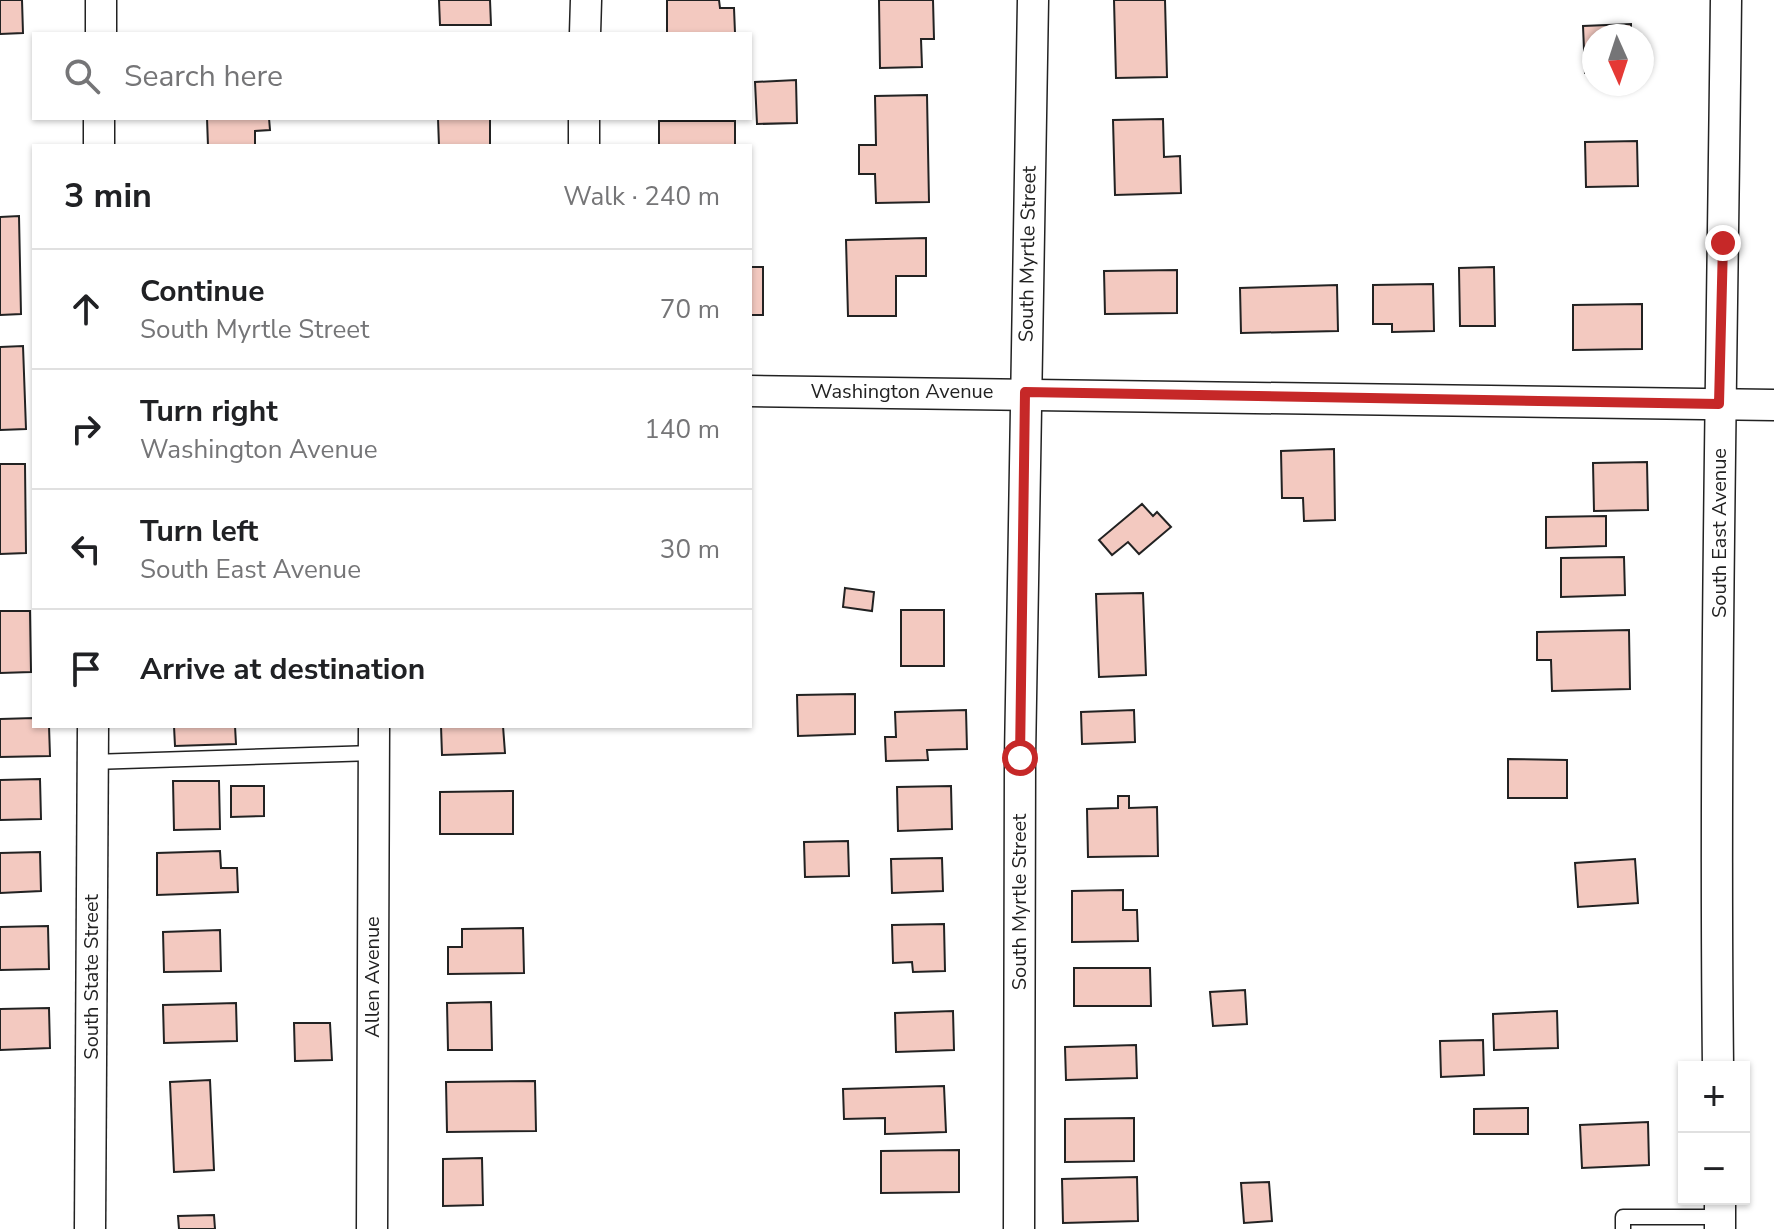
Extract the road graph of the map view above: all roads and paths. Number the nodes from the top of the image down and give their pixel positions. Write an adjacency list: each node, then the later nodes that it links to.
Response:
1 (101, 0): 5 (street)
2 (586, 0): 6 (street)
3 (1033, 0): 12 (street, South Myrtle Street)
4 (1726, 0): 13 (street, South East Avenue)
5 (101, 32)
6 (585, 32)
7 (99, 120): 9 (street)
8 (584, 120): 10 (street)
9 (99, 144)
10 (584, 144)
11 (752, 391): 12 (street, Washington Avenue)
12 (1025, 392): 13 (street, Washington Avenue); 22 (street, South Myrtle Street)
13 (1719, 404): 14 (street, Washington Avenue); 18 (street, South East Avenue)
14 (1774, 405)
15 (93, 728): 17 (street, South State Street)
16 (374, 740): 17 (lane); 21 (street, Allen Avenue)
17 (92, 762): 20 (street, South State Street)
18 (1718, 1061)
19 (1720, 1215): 23 (lane)
20 (90, 1229)
21 (372, 1229)
22 (1019, 1229)
23 (1623, 1229)

